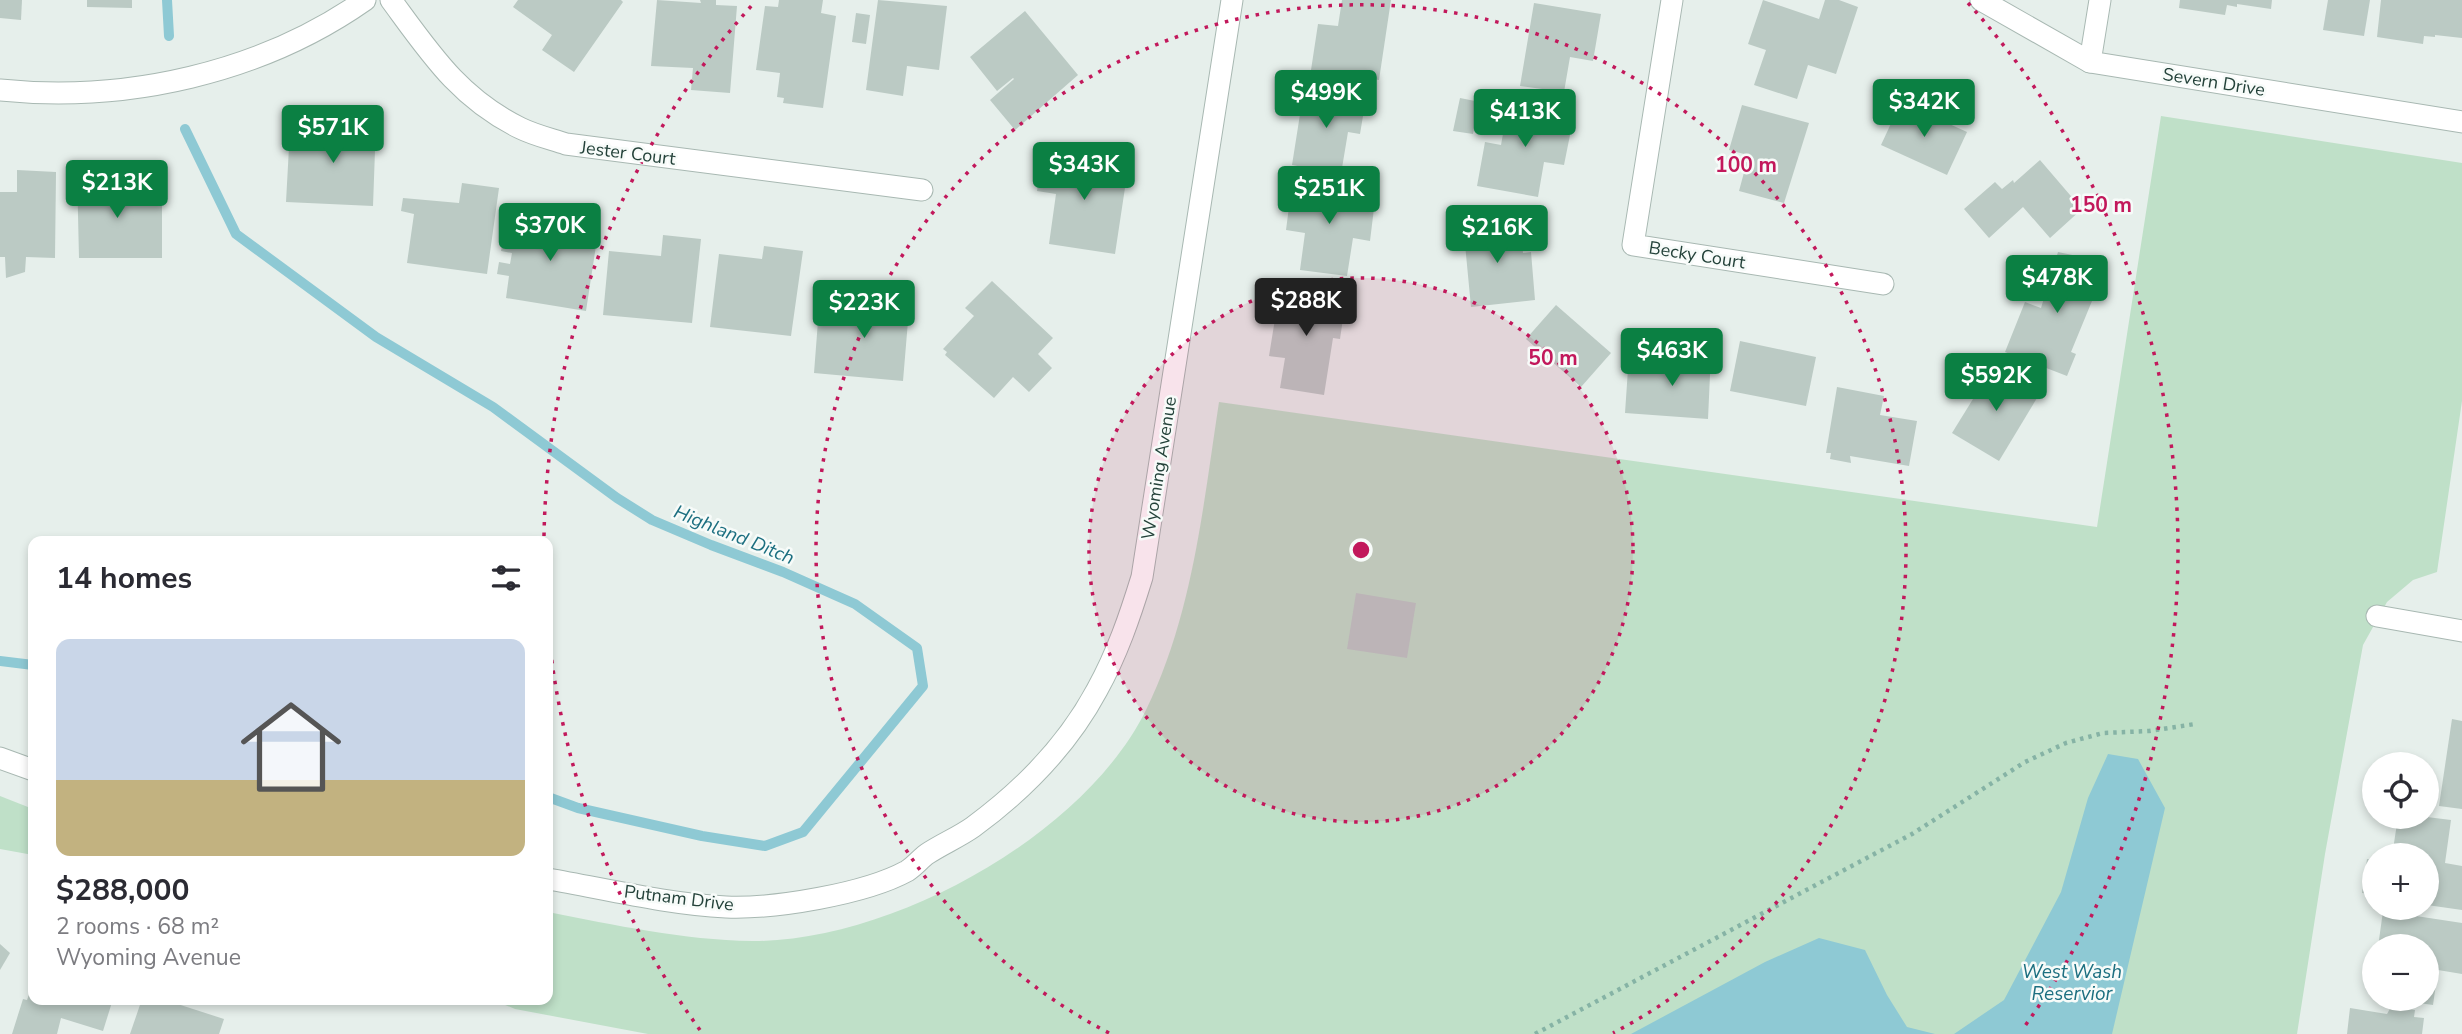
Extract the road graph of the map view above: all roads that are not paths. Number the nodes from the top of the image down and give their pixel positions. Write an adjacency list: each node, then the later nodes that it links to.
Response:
1 (365, 0): 8 (street)
2 (391, 0): 10 (street, Jester Court)
3 (1232, 0): 16 (street, Wyoming Avenue)
4 (1672, 0): 11 (street, Becky Court)
5 (1980, 0): 7 (street, Severn Drive)
6 (2100, 0): 7 (street)
7 (2090, 62): 9 (street, Severn Drive)
8 (0, 90)
9 (2462, 122)
10 (922, 190)
11 (1883, 284)
12 (2377, 616): 13 (street)
13 (2462, 631)
14 (0, 758): 15 (street)
15 (28, 768)
16 (926, 855): 17 (street, Putnam Drive)
17 (553, 880)

